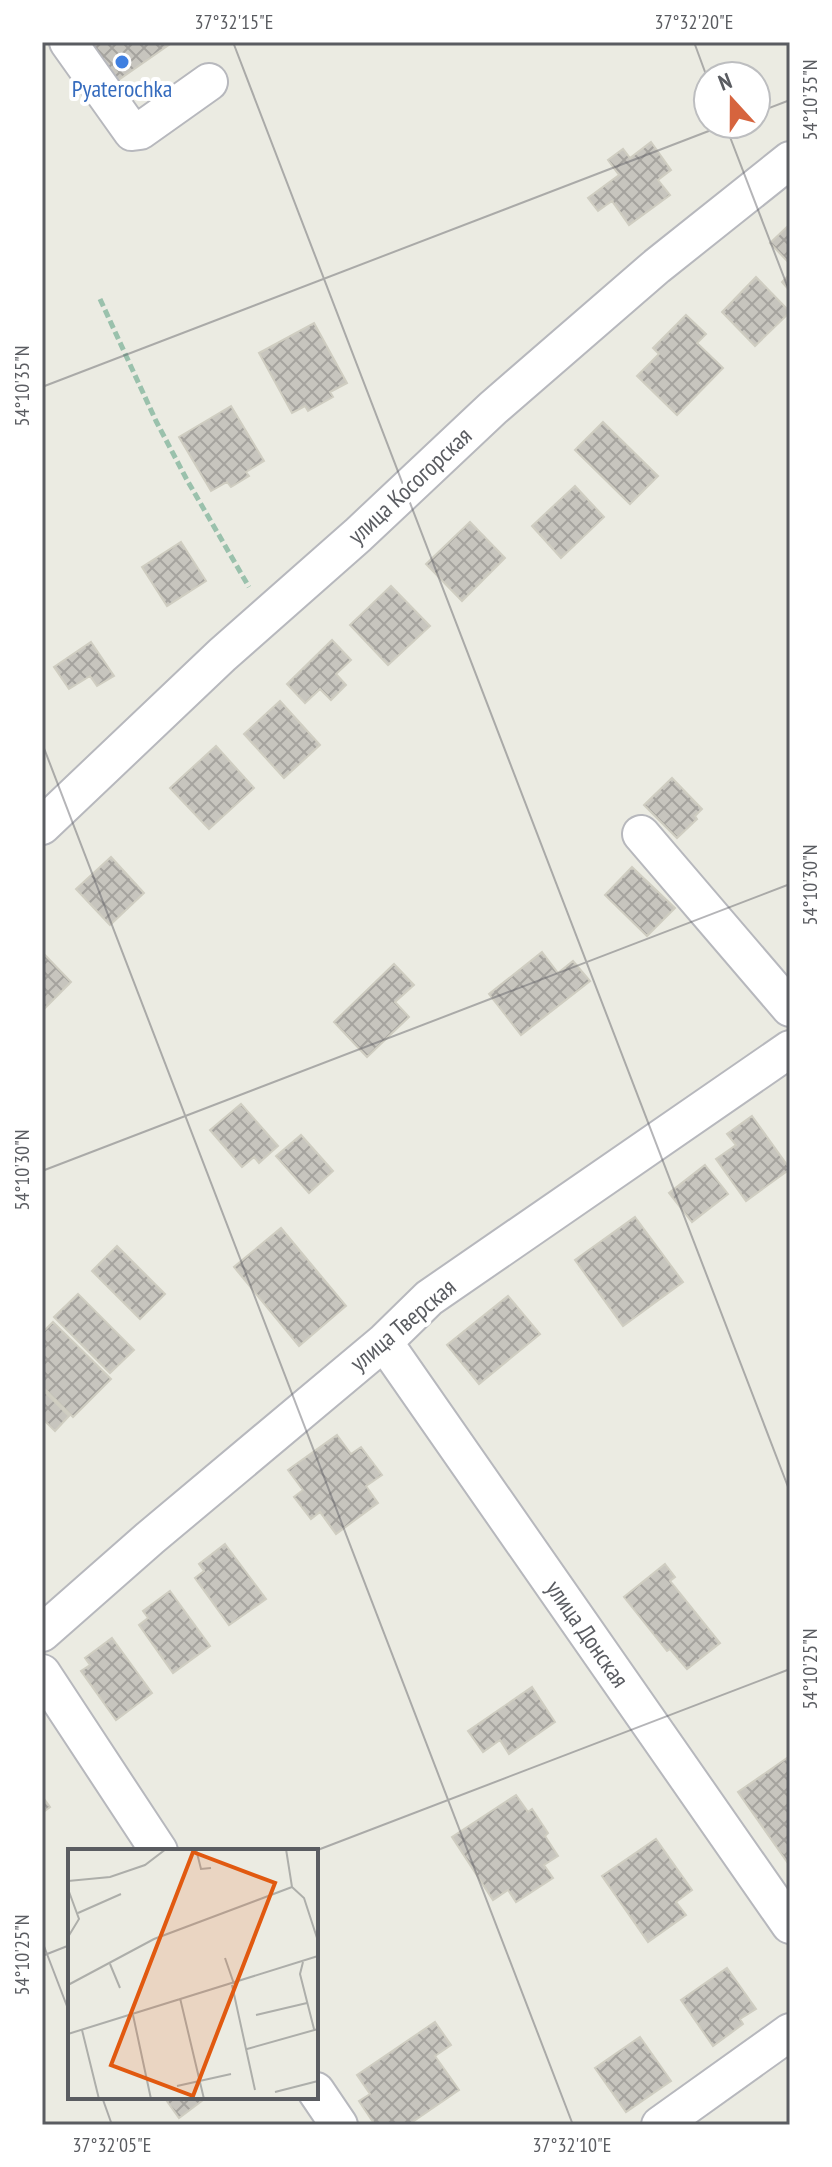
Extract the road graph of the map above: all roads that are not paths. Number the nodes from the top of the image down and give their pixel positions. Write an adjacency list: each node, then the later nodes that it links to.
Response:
1 (68, 42): 2 (street)
2 (209, 82)
3 (790, 160): 4 (street, улица Косогорская)
4 (42, 826)
5 (641, 834): 6 (street)
6 (790, 1008)
7 (790, 1049): 8 (street, улица Тверская)
8 (384, 1342): 9 (street, улица Тверская); 12 (street, улица Донская)
9 (42, 1633)
10 (42, 1673): 11 (street)
11 (158, 1849)
12 (790, 1925)
13 (790, 2032): 16 (street)
14 (318, 2094): 15 (street)
15 (339, 2125)
16 (660, 2125)

